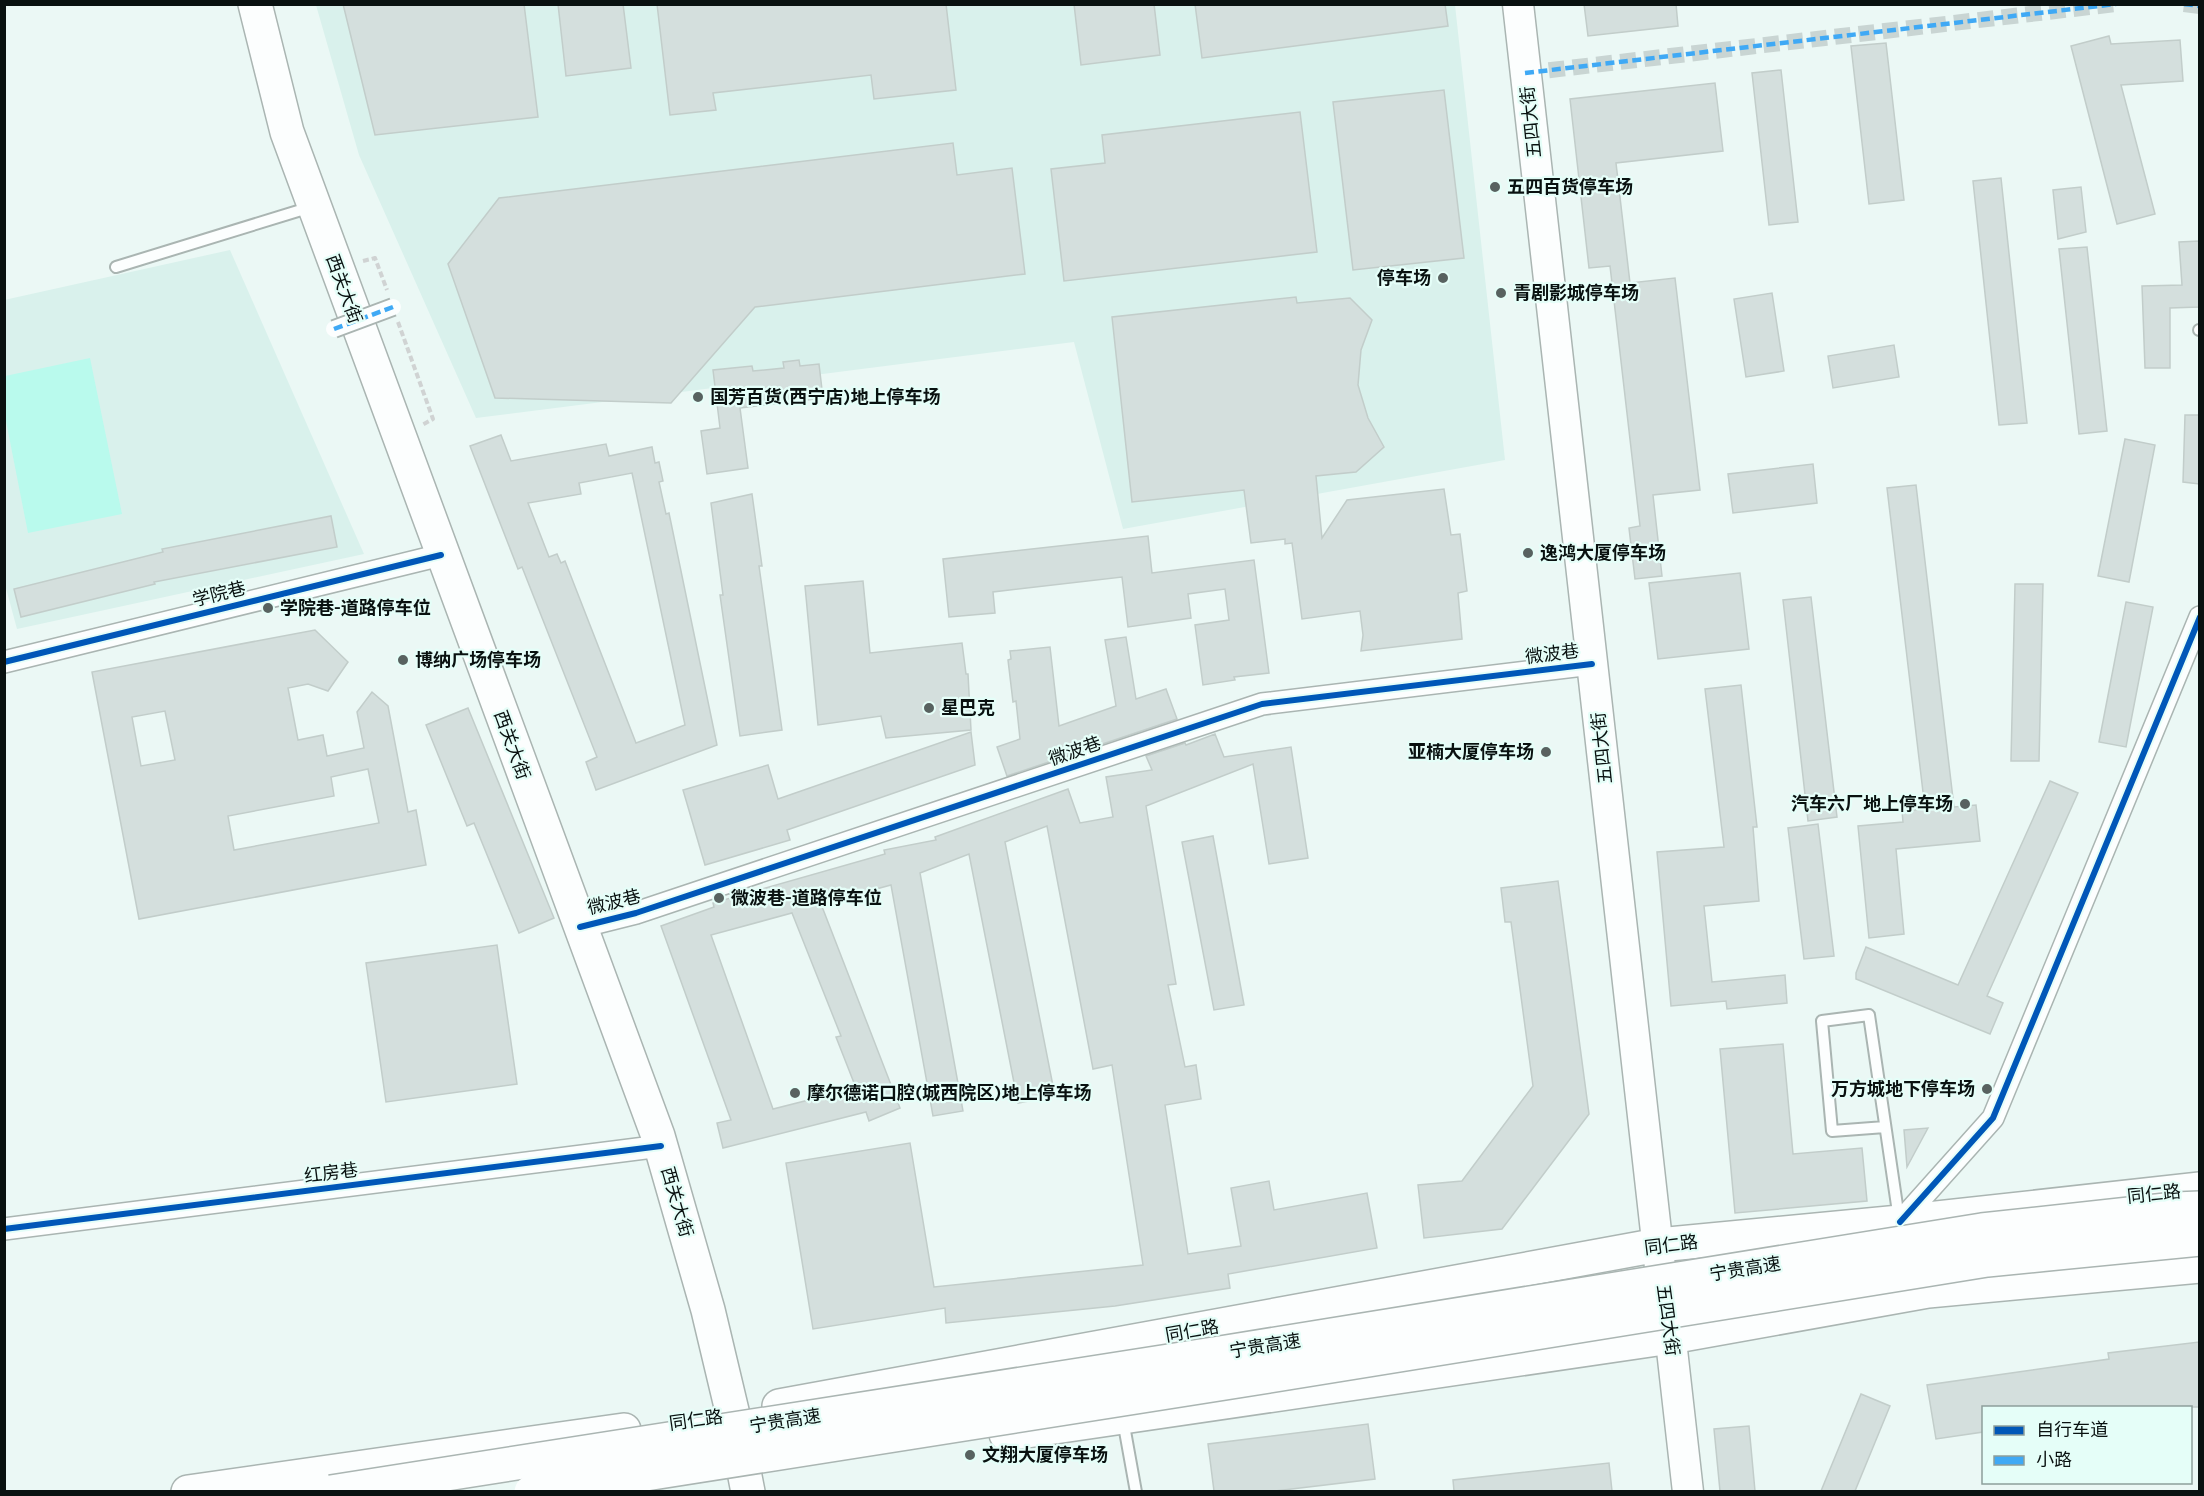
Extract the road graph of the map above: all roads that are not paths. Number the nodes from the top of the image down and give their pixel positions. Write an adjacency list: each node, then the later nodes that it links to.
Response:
1 (255, 4): 3 (main road, 西关大街)
2 (1518, 4): 10 (main road, 五四大街)
3 (314, 206): 4 (lane); 7 (main road, 西关大街)
4 (116, 267)
5 (393, 307): 6 (street, bridge)
6 (334, 329)
7 (441, 555): 9 (street, 学院巷); 11 (main road, 西关大街)
8 (2199, 617): 16 (street)
9 (4, 662)
10 (1592, 664): 11 (street, 微波巷); 19 (main road, 五四大街)
11 (580, 927): 13 (main road, 西关大街)
12 (1885, 1127): 12 (lane); 16 (lane)
13 (661, 1146): 17 (street, 红房巷); 22 (main road, 西关大街)
14 (2199, 1189): 16 (main road, 同仁路)
15 (2199, 1208): 26 (main road, 宁贵高速, bridge)
16 (1900, 1222): 19 (main road, 同仁路)
17 (4, 1229)
18 (2199, 1239): 27 (main road, 宁贵高速, bridge)
19 (1658, 1245): 21 (main road, 五四大街); 22 (main road, 同仁路)
20 (2199, 1266): 21 (main road)
21 (1671, 1336): 23 (main road); 30 (main road, 五四大街)
22 (733, 1415): 24 (main road, 西关大街); 25 (main road, 同仁路)
23 (1122, 1417): 24 (main road); 29 (lane)
24 (746, 1482): 28 (main road)
25 (188, 1491)
26 (331, 1491)
27 (531, 1491)
28 (634, 1491)
29 (1136, 1491)
30 (1688, 1491)

